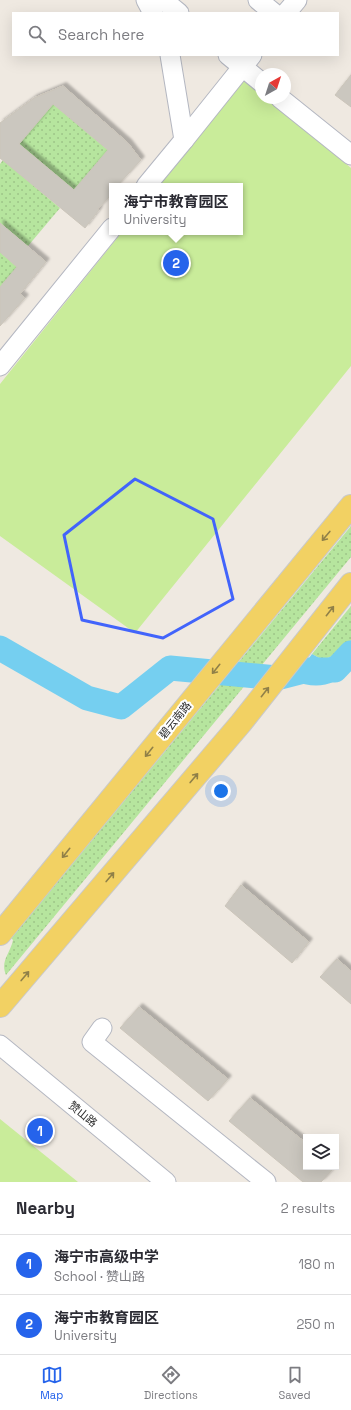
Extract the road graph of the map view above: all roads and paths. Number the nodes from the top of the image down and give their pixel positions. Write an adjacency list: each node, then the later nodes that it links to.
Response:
1 (146, 0): 5 (street)
2 (163, 0): 6 (street)
3 (258, 0): 7 (street)
4 (297, 0): 8 (street)
5 (152, 12)
6 (177, 12)
7 (273, 12)
8 (287, 12)
9 (170, 56): 14 (street)
10 (231, 56): 11 (street)
11 (247, 61): 12 (street); 14 (street)
12 (255, 73)
13 (287, 104): 15 (street)
14 (184, 140): 16 (street)
15 (351, 155)
16 (148, 183)
17 (109, 232): 18 (street)
18 (0, 366)
19 (351, 506): 21 (main road, 碧云南路, one-way to 21)
20 (351, 584): 22 (main road, one-way to 20)
21 (0, 934)
22 (0, 1006)
23 (102, 1028): 26 (street)
24 (0, 1045): 25 (street, 赞山路)
25 (166, 1182)
26 (266, 1182)

